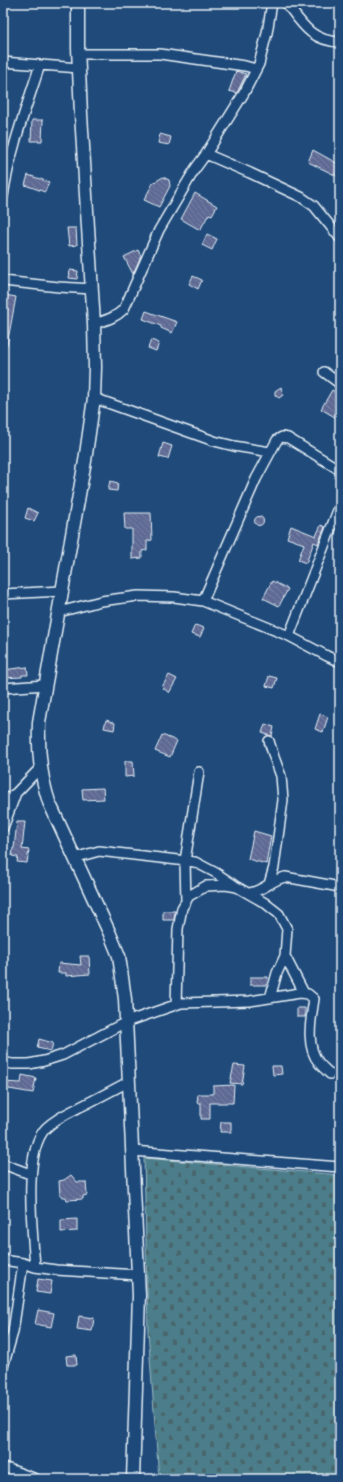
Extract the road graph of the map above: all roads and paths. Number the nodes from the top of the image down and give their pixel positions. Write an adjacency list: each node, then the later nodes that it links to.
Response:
1 (78, 3): 5 (street)
2 (272, 3): 9 (street)
3 (286, 3): 4 (street)
4 (340, 42)
5 (78, 54): 8 (street); 9 (street)
6 (3, 62): 7 (street)
7 (40, 65): 8 (street); 11 (street)
8 (79, 68): 14 (street)
9 (256, 69): 10 (street)
10 (206, 154): 12 (street); 15 (street)
11 (3, 196)
12 (340, 238)
13 (3, 281): 14 (street)
14 (92, 289): 15 (street)
15 (94, 324): 18 (street)
16 (324, 372): 17 (street)
17 (340, 384)
18 (94, 398): 19 (street); 22 (street)
19 (270, 452): 20 (street); 24 (street)
20 (340, 470)
21 (340, 505): 26 (street)
22 (62, 591): 23 (street); 25 (street)
23 (3, 594)
24 (203, 601): 25 (street); 26 (street)
25 (59, 612): 28 (street)
26 (289, 636): 27 (street)
27 (340, 662)
28 (46, 685): 29 (street); 31 (street)
29 (3, 688)
30 (269, 741): 38 (street)
31 (40, 768): 33 (street); 36 (street)
32 (198, 772): 37 (street)
33 (16, 793): 34 (street); 35 (street)
34 (3, 801)
35 (3, 828)
36 (74, 858): 37 (street); 47 (street)
37 (186, 861): 40 (street); 42 (street)
38 (269, 884): 39 (street); 41 (street)
39 (340, 887)
40 (237, 888): 41 (street); 42 (street)
41 (249, 893): 43 (street)
42 (186, 902): 46 (street)
43 (285, 956): 44 (street); 45 (street)
44 (304, 993): 45 (street); 49 (street)
45 (270, 998): 46 (street)
46 (176, 1005): 47 (street)
47 (126, 1022): 48 (street); 50 (street)
48 (3, 1062)
49 (330, 1074)
50 (128, 1082): 51 (street); 54 (street)
51 (132, 1151): 53 (street); 58 (street)
52 (3, 1164): 54 (street)
53 (340, 1167)
54 (30, 1174): 57 (street)
55 (3, 1260): 56 (street)
56 (23, 1263): 57 (street); 59 (street)
57 (35, 1267): 58 (street)
58 (138, 1275): 61 (street)
59 (3, 1367)
60 (3, 1467): 62 (street)
61 (130, 1477)
62 (36, 1479)

